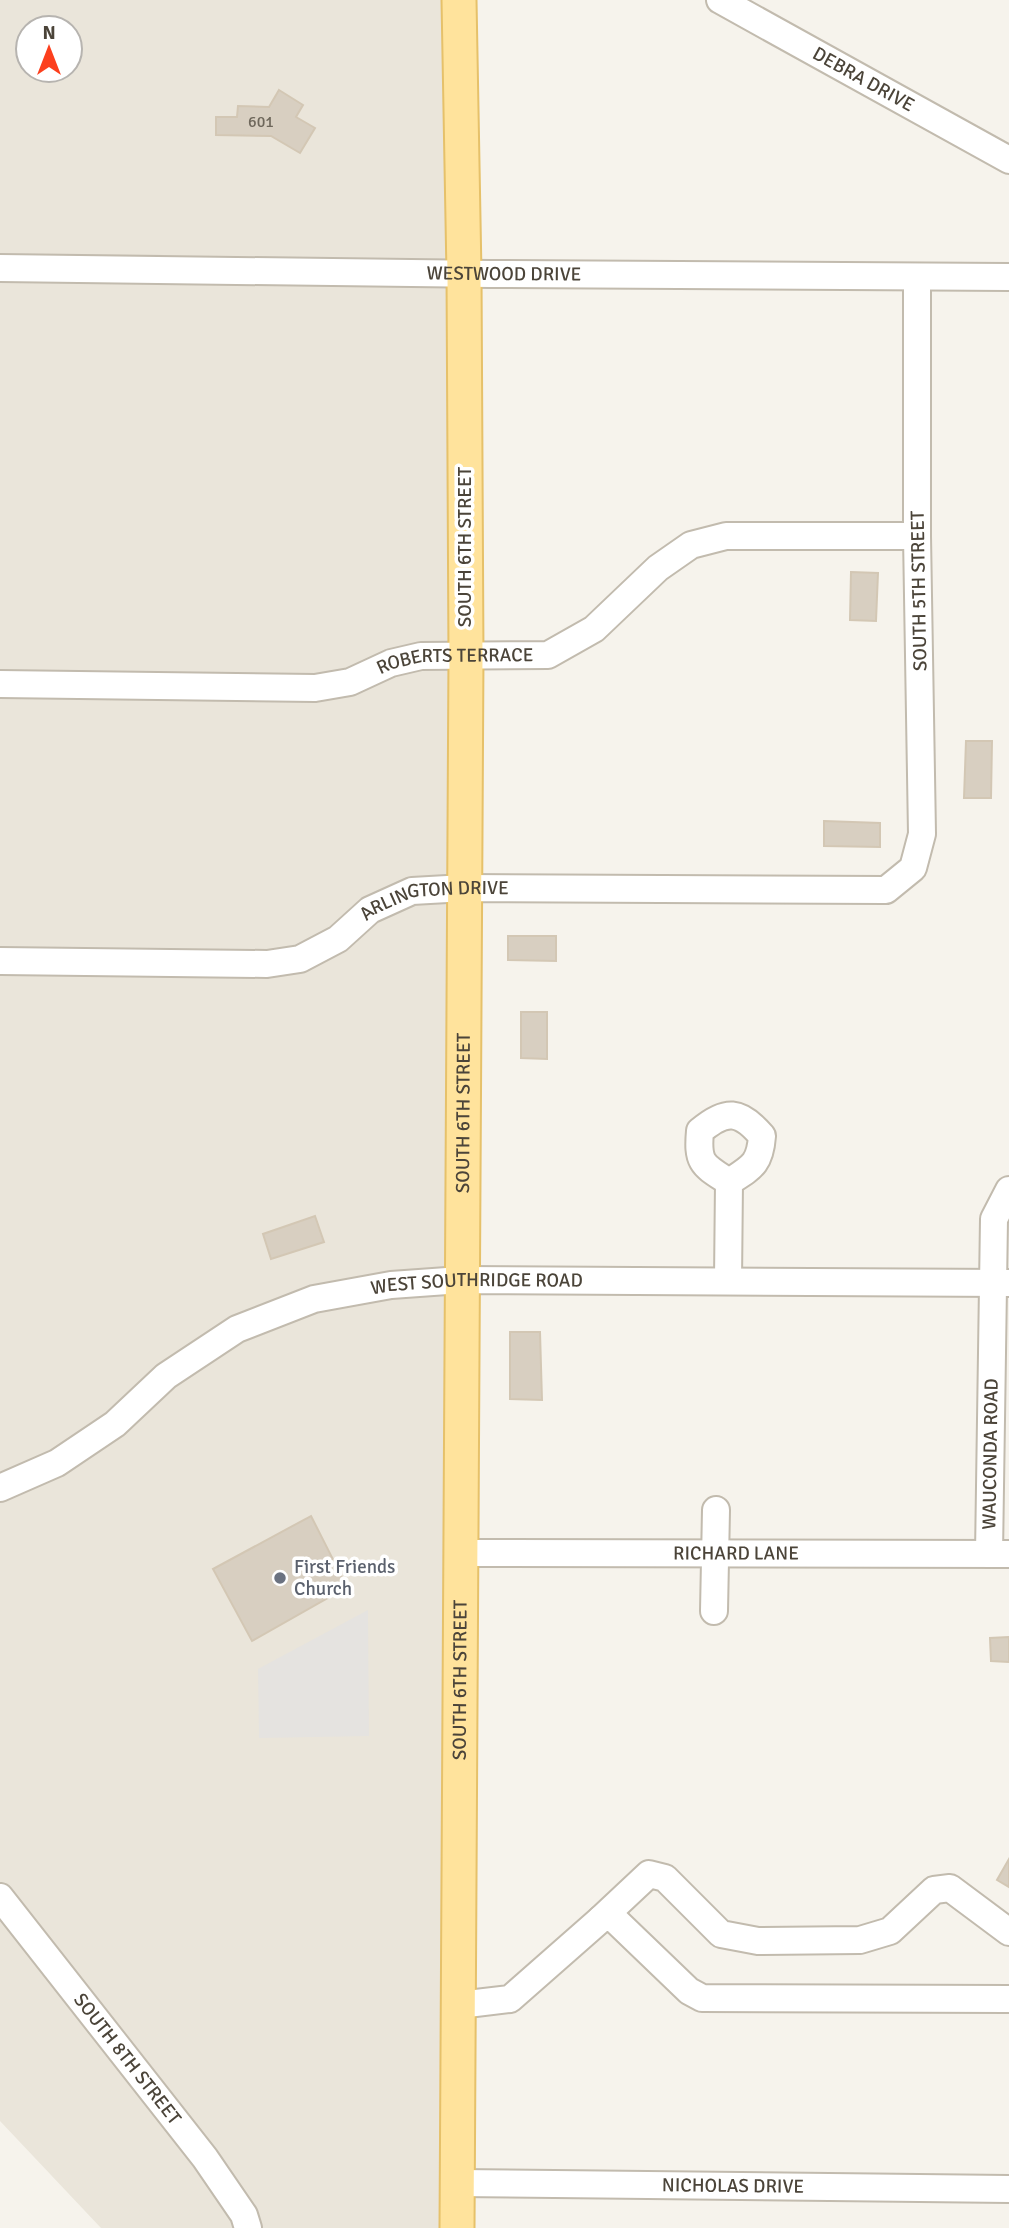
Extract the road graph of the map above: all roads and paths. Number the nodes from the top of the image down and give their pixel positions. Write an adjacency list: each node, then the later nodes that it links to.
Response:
1 (459, 0): 5 (main road, SOUTH 6TH STREET)
2 (720, 0): 3 (street, DEBRA DRIVE)
3 (1009, 160)
4 (0, 268): 5 (street, WESTWOOD DRIVE)
5 (464, 274): 6 (street, WESTWOOD DRIVE); 9 (main road, SOUTH 6TH STREET)
6 (917, 277): 7 (street, WESTWOOD DRIVE); 8 (street, SOUTH 5TH STREET)
7 (1009, 277)
8 (918, 536): 9 (street, ROBERTS TERRACE); 12 (street, SOUTH 5TH STREET)
9 (466, 656): 10 (street, ROBERTS TERRACE); 11 (main road, SOUTH 6TH STREET)
10 (0, 684)
11 (465, 888): 12 (street, ARLINGTON DRIVE); 13 (street, ARLINGTON DRIVE); 16 (main road, SOUTH 6TH STREET)
12 (886, 890)
13 (0, 961)
14 (729, 1181): 17 (street)
15 (1009, 1190): 18 (street, WAUCONDA ROAD)
16 (461, 1280): 17 (street, WEST SOUTHRIDGE ROAD); 19 (street, WEST SOUTHRIDGE ROAD); 21 (main road, SOUTH 6TH STREET)
17 (729, 1281): 18 (street, WEST SOUTHRIDGE ROAD)
18 (1001, 1283): 23 (street, WAUCONDA ROAD)
19 (0, 1488)
20 (716, 1510): 22 (street)
21 (461, 1553): 22 (street, RICHARD LANE); 29 (main road, SOUTH 6TH STREET)
22 (716, 1553): 23 (street, RICHARD LANE); 24 (street)
23 (999, 1554)
24 (714, 1611)
25 (0, 1897): 32 (street, SOUTH 8TH STREET)
26 (601, 1919): 27 (street); 28 (street); 29 (street)
27 (1009, 1931)
28 (1009, 1999)
29 (459, 2005): 30 (main road, SOUTH 6TH STREET)
30 (458, 2183): 31 (street, NICHOLAS DRIVE); 33 (main road, SOUTH 6TH STREET)
31 (1009, 2189)
32 (248, 2228)
33 (457, 2228)

